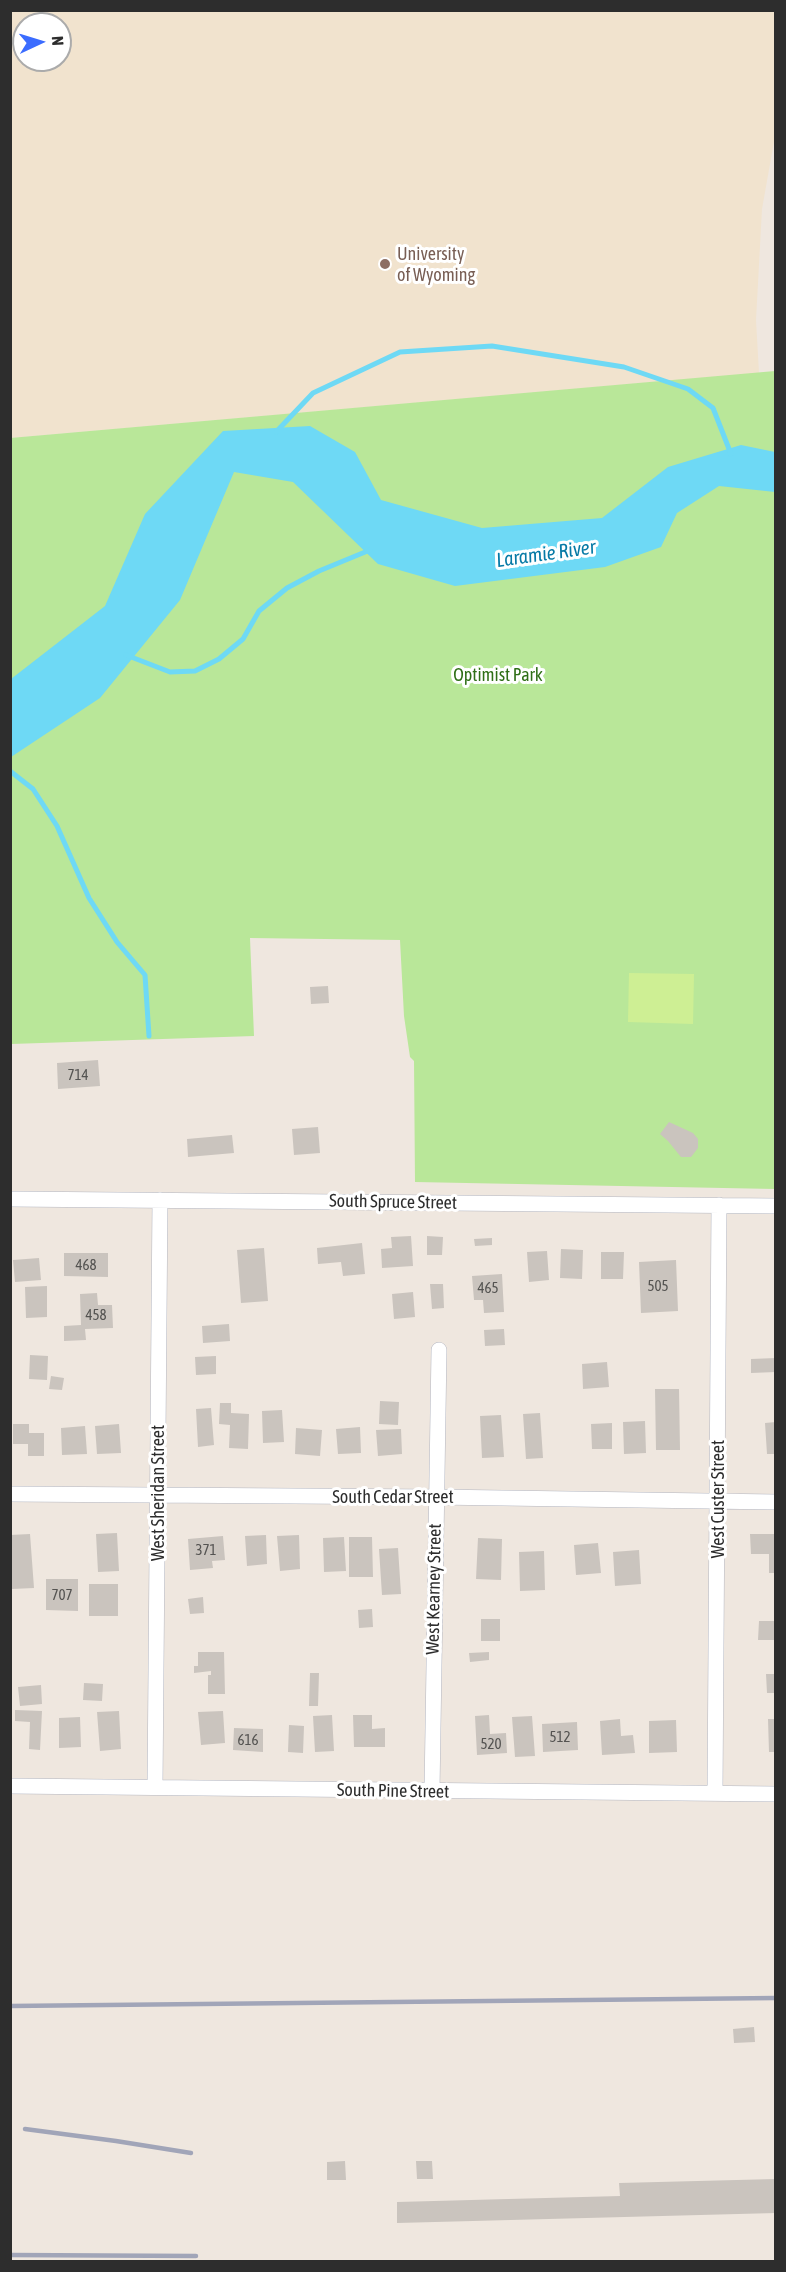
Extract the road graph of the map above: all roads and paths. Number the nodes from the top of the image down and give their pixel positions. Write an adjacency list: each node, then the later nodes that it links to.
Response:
1 (10, 1199): 2 (street, South Spruce Street)
2 (160, 1200): 3 (street, South Spruce Street); 7 (street, West Sheridan Street)
3 (719, 1206): 4 (street, South Spruce Street); 10 (street, West Custer Street)
4 (776, 1206)
5 (439, 1350): 8 (street, West Kearney Street)
6 (10, 1494): 7 (street, South Cedar Street)
7 (158, 1496): 8 (street, South Cedar Street); 12 (street, West Sheridan Street)
8 (435, 1497): 10 (street, South Cedar Street); 13 (street, West Kearney Street)
9 (776, 1502): 10 (street, South Cedar Street)
10 (718, 1503): 14 (street, West Custer Street)
11 (10, 1786): 12 (street, South Pine Street)
12 (155, 1787): 13 (street, South Pine Street)
13 (432, 1791): 14 (street, South Pine Street)
14 (715, 1793): 15 (street, South Pine Street)
15 (776, 1794)

